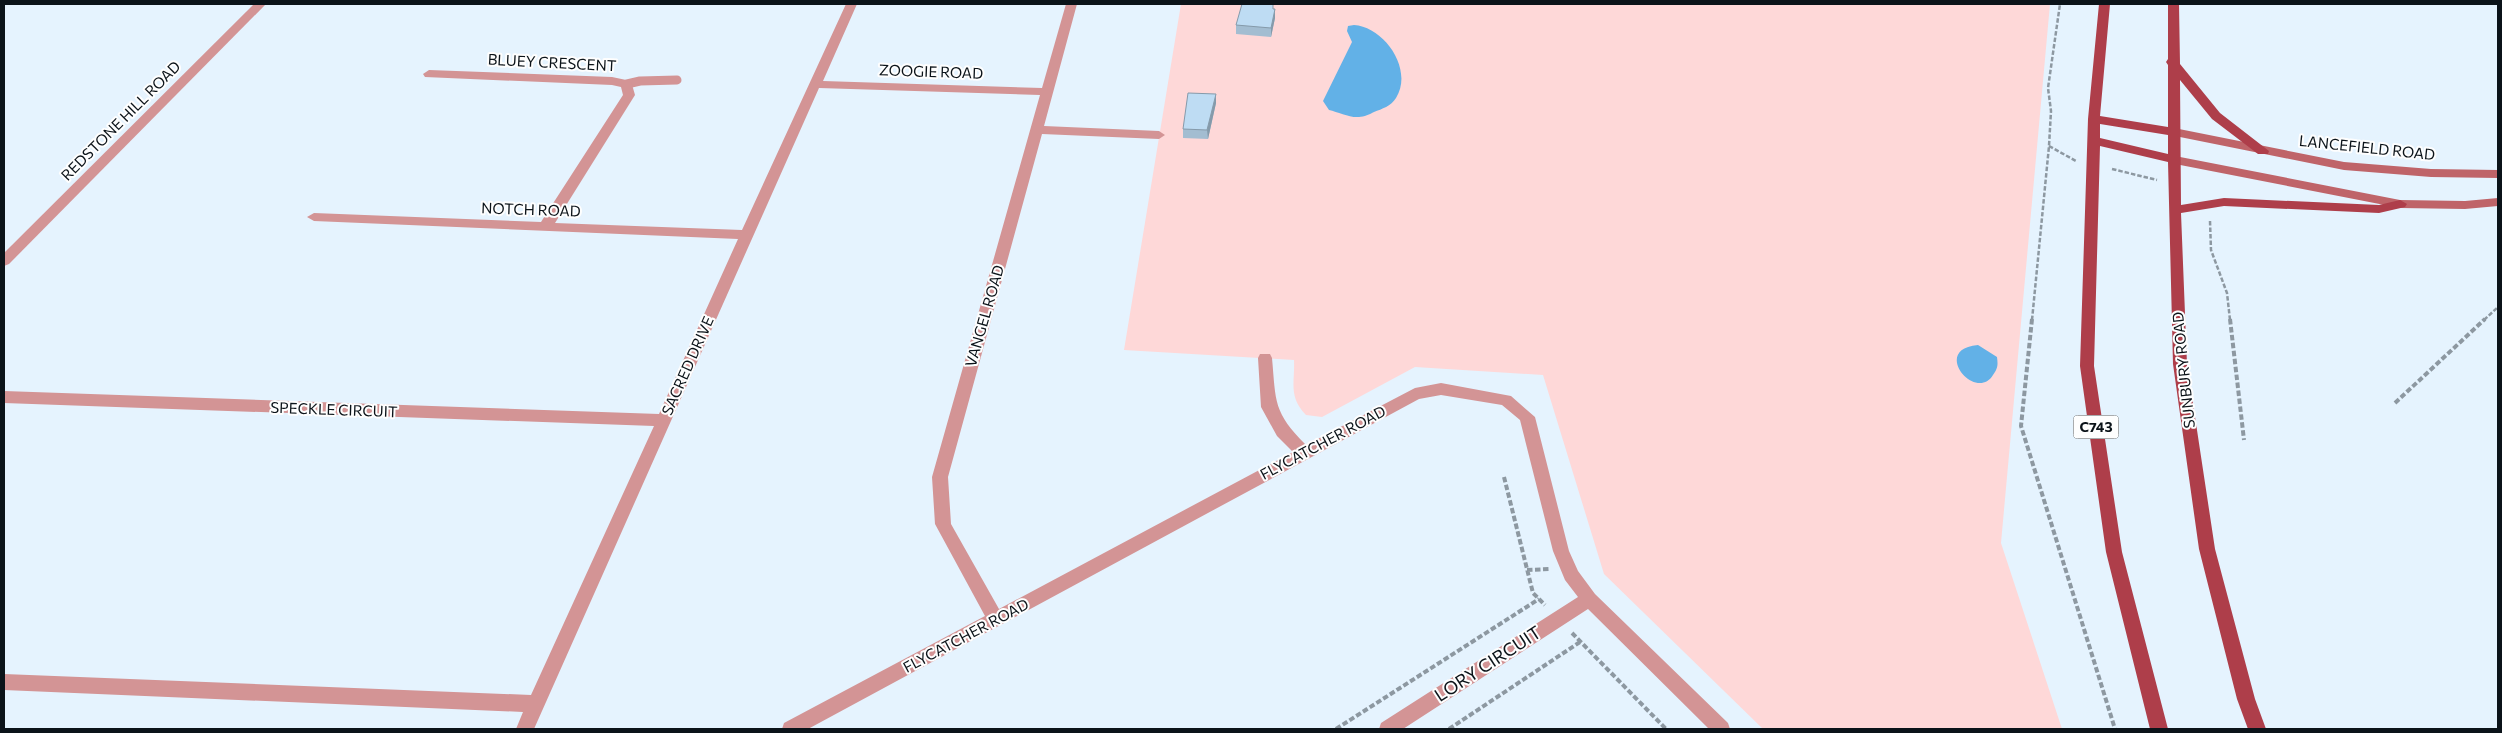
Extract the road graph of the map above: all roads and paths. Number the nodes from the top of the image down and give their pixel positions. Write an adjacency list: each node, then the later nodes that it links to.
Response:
1 (260, 4): 31 (street, REDSTONE HILL ROAD)
2 (852, 4): 11 (street, SACRED DRIVE)
3 (1072, 4): 12 (street, VANGEL ROAD)
4 (2060, 4): 18 (path)
5 (2104, 4): 13 (main road, C743)
6 (2174, 4): 7 (main road, SUNBURY ROAD)
7 (2172, 62): 15 (main road, SUNBURY ROAD); 19 (main road)
8 (429, 74): 10 (street, BLUEY CRESCENT)
9 (677, 80): 10 (lane)
10 (627, 84): 29 (street, BLUEY CRESCENT)
11 (814, 84): 12 (street, ZOOGIE ROAD); 30 (street, SACRED DRIVE)
12 (1047, 92): 14 (street, VANGEL ROAD)
13 (2094, 119): 15 (main road); 17 (main road, C743)
14 (1037, 130): 16 (street); 43 (street, VANGEL ROAD)
15 (2174, 132): 19 (main road, LANCEFIELD ROAD); 20 (main road, SUNBURY ROAD)
16 (1160, 135)
17 (2094, 141): 20 (main road); 21 (main road, C743)
18 (2049, 146): 21 (path); 54 (path)
19 (2264, 151): 22 (main road, LANCEFIELD ROAD)
20 (2175, 160): 23 (main road, SUNBURY ROAD); 25 (main road)
21 (2093, 165): 23 (path); 55 (main road, C743)
22 (2498, 174)
23 (2174, 184): 26 (main road, SUNBURY ROAD)
24 (2498, 202): 25 (main road)
25 (2400, 204): 26 (main road)
26 (2174, 210): 56 (main road, SUNBURY ROAD)
27 (2216, 216): 37 (path)
28 (314, 217): 29 (street, NOTCH ROAD)
29 (545, 227): 30 (street, NOTCH ROAD)
30 (746, 235): 36 (street, SACRED DRIVE)
31 (4, 262)
32 (2498, 307): 35 (path)
33 (1265, 358): 38 (street)
34 (4, 397): 36 (street, SPECKLE CIRCUIT)
35 (2395, 403)
36 (664, 420): 46 (street, SACRED DRIVE)
37 (2244, 440)
38 (1304, 453): 41 (street, FLYCATCHER ROAD); 43 (street, FLYCATCHER ROAD)
39 (1504, 477): 40 (path)
40 (1539, 599): 42 (path); 49 (path)
41 (1589, 599): 42 (street, LORY CIRCUIT); 53 (street, FLYCATCHER ROAD)
42 (1558, 618): 44 (path); 50 (street, LORY CIRCUIT)
43 (996, 620): 48 (street, FLYCATCHER ROAD)
44 (1580, 642): 51 (path); 52 (path)
45 (4, 682): 46 (street)
46 (536, 704): 47 (street, SACRED DRIVE)
47 (525, 729)
48 (791, 729)
49 (1336, 729)
50 (1388, 729)
51 (1449, 729)
52 (1666, 729)
53 (1721, 729)
54 (2115, 729)
55 (2159, 729)
56 (2257, 729)

